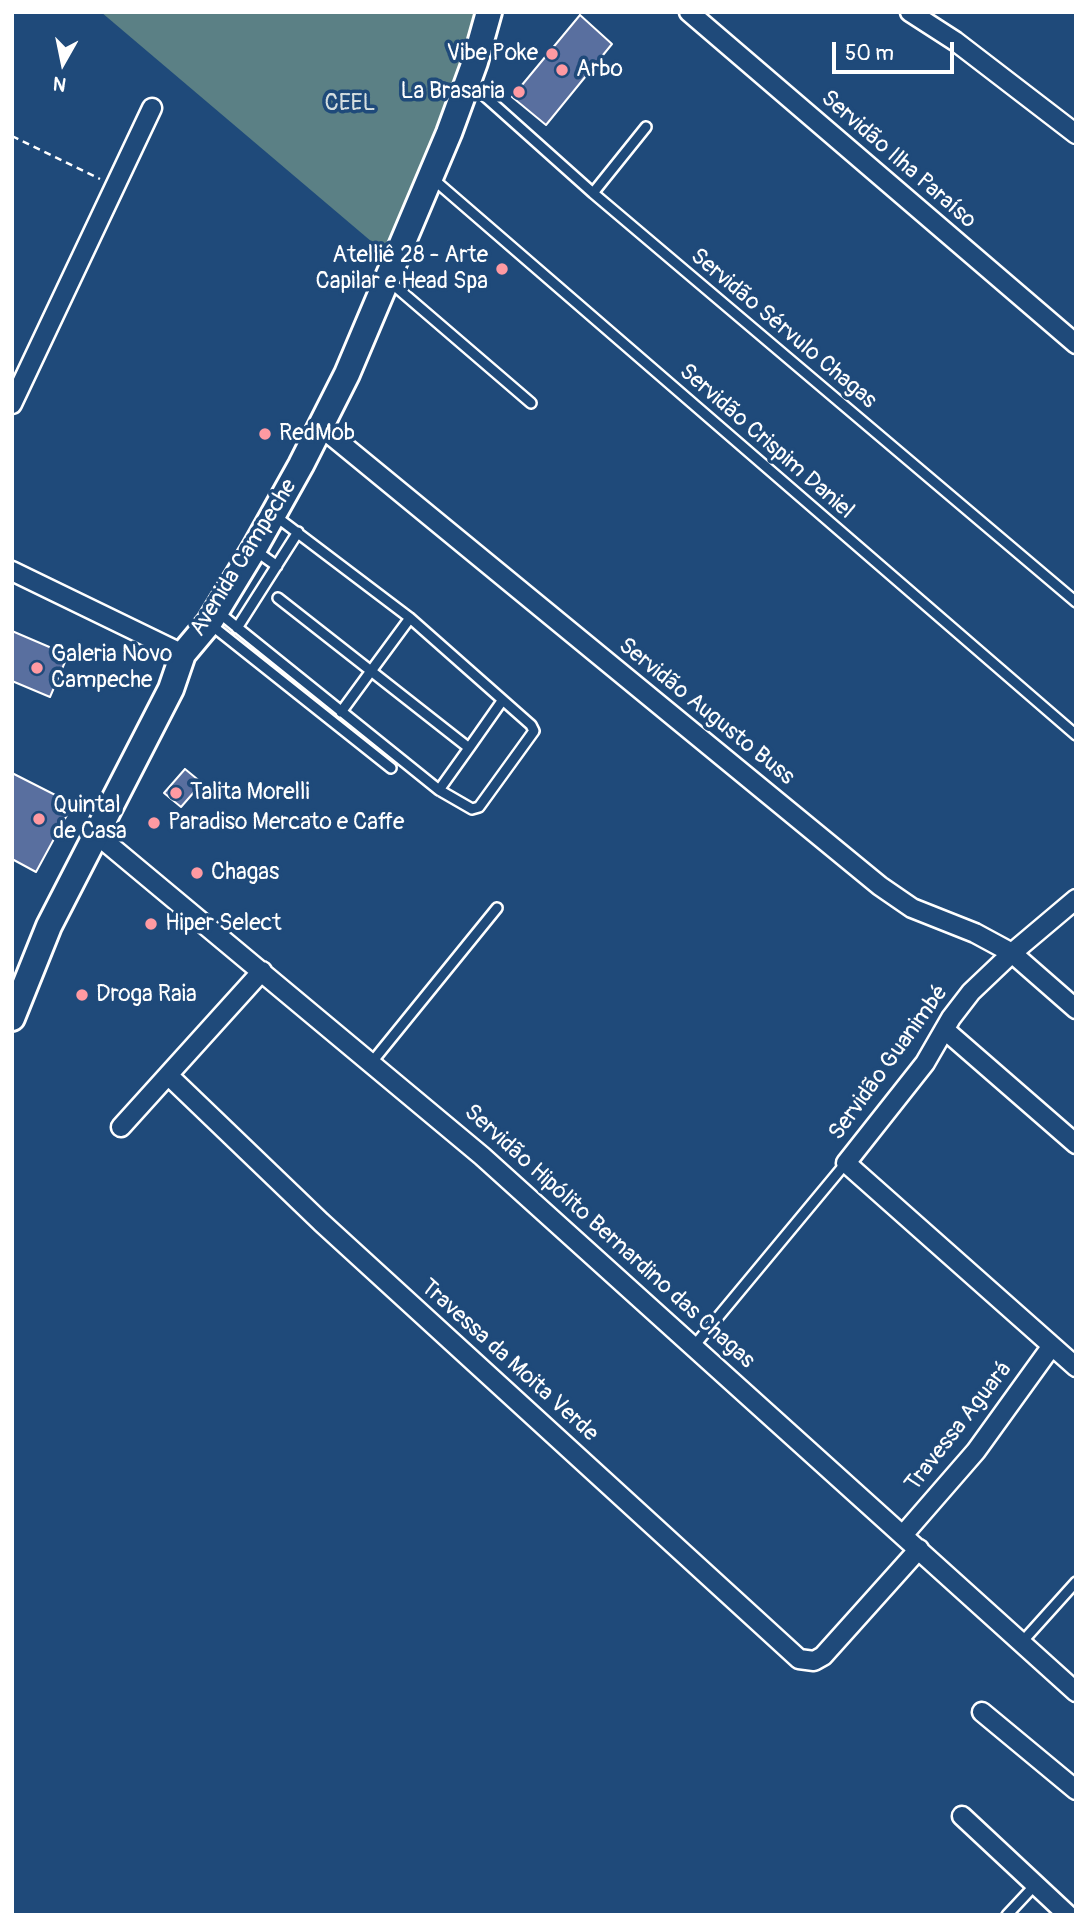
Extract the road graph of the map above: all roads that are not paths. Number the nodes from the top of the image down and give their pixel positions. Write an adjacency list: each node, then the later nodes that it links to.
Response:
1 (489, 12): 4 (main road, Avenida Campeche)
2 (690, 12): 11 (street, Servidão Ilha Paraíso)
3 (911, 12): 7 (street)
4 (468, 81): 8 (main road, Avenida Campeche); 9 (lane, Servidão Sérvulo Chagas)
5 (152, 108): 13 (street)
6 (646, 127): 9 (lane)
7 (1076, 134)
8 (430, 177): 10 (main road, Avenida Campeche); 29 (lane, Servidão Crispim Daniel)
9 (593, 193): 21 (lane, Servidão Sérvulo Chagas)
10 (388, 280): 12 (lane); 14 (main road, Avenida Campeche)
11 (1076, 344)
12 (531, 403)
13 (12, 404)
14 (321, 427): 15 (main road, Avenida Campeche); 36 (street, Servidão Augusto Buss)
15 (274, 514): 16 (lane); 17 (main road, Avenida Campeche)
16 (298, 531): 18 (lane); 23 (lane)
17 (254, 549): 18 (lane); 22 (main road, Avenida Campeche)
18 (277, 566): 24 (lane)
19 (12, 571): 25 (street)
20 (278, 598): 26 (lane)
21 (1076, 602)
22 (213, 617): 24 (lane); 25 (main road, Avenida Campeche); 31 (lane)
23 (410, 618): 26 (lane); 27 (lane)
24 (237, 628): 28 (lane)
25 (183, 654): 33 (main road, Avenida Campeche)
26 (371, 671): 28 (lane); 30 (lane)
27 (502, 701): 30 (lane); 32 (lane)
28 (341, 712): 32 (lane)
29 (1076, 736)
30 (469, 748): 32 (lane)
31 (391, 768)
32 (439, 790)
33 (96, 834): 37 (street, Servidão Hipólito Bernardino das Chagas); 39 (main road, Avenida Campeche)
34 (1076, 899): 36 (street, Servidão Guanimbé)
35 (497, 908): 41 (lane)
36 (1012, 953): 38 (street, Servidão Augusto Buss); 40 (street, Servidão Guanimbé)
37 (262, 971): 41 (street, Servidão Hipólito Bernardino das Chagas); 42 (street)
38 (1076, 1009)
39 (12, 1018)
40 (945, 1030): 44 (street); 45 (street, Servidão Guanimbé)
41 (372, 1062): 46 (street, Servidão Hipólito Bernardino das Chagas)
42 (169, 1075): 43 (street); 50 (street, Travessa da Moita Verde)
43 (121, 1128)
44 (1076, 1144)
45 (846, 1163): 46 (lane); 47 (street, Servidão Guanimbé)
46 (694, 1346): 49 (street, Servidão Hipólito Bernardino das Chagas)
47 (1051, 1347): 48 (street, Servidão Guanimbé); 49 (street, Travessa Aguará)
48 (1076, 1367)
49 (903, 1535): 50 (street, Servidão Hipólito Bernardino das Chagas)
50 (919, 1549): 52 (street, Servidão Hipólito Bernardino das Chagas)
51 (1076, 1582): 52 (lane)
52 (1022, 1642): 53 (street, Servidão Hipólito Bernardino das Chagas)
53 (1076, 1692)
54 (982, 1712): 55 (street)
55 (1076, 1790)
56 (962, 1816): 57 (street)
57 (1036, 1884): 58 (lane); 59 (street)
58 (1007, 1915)
59 (1069, 1915)

